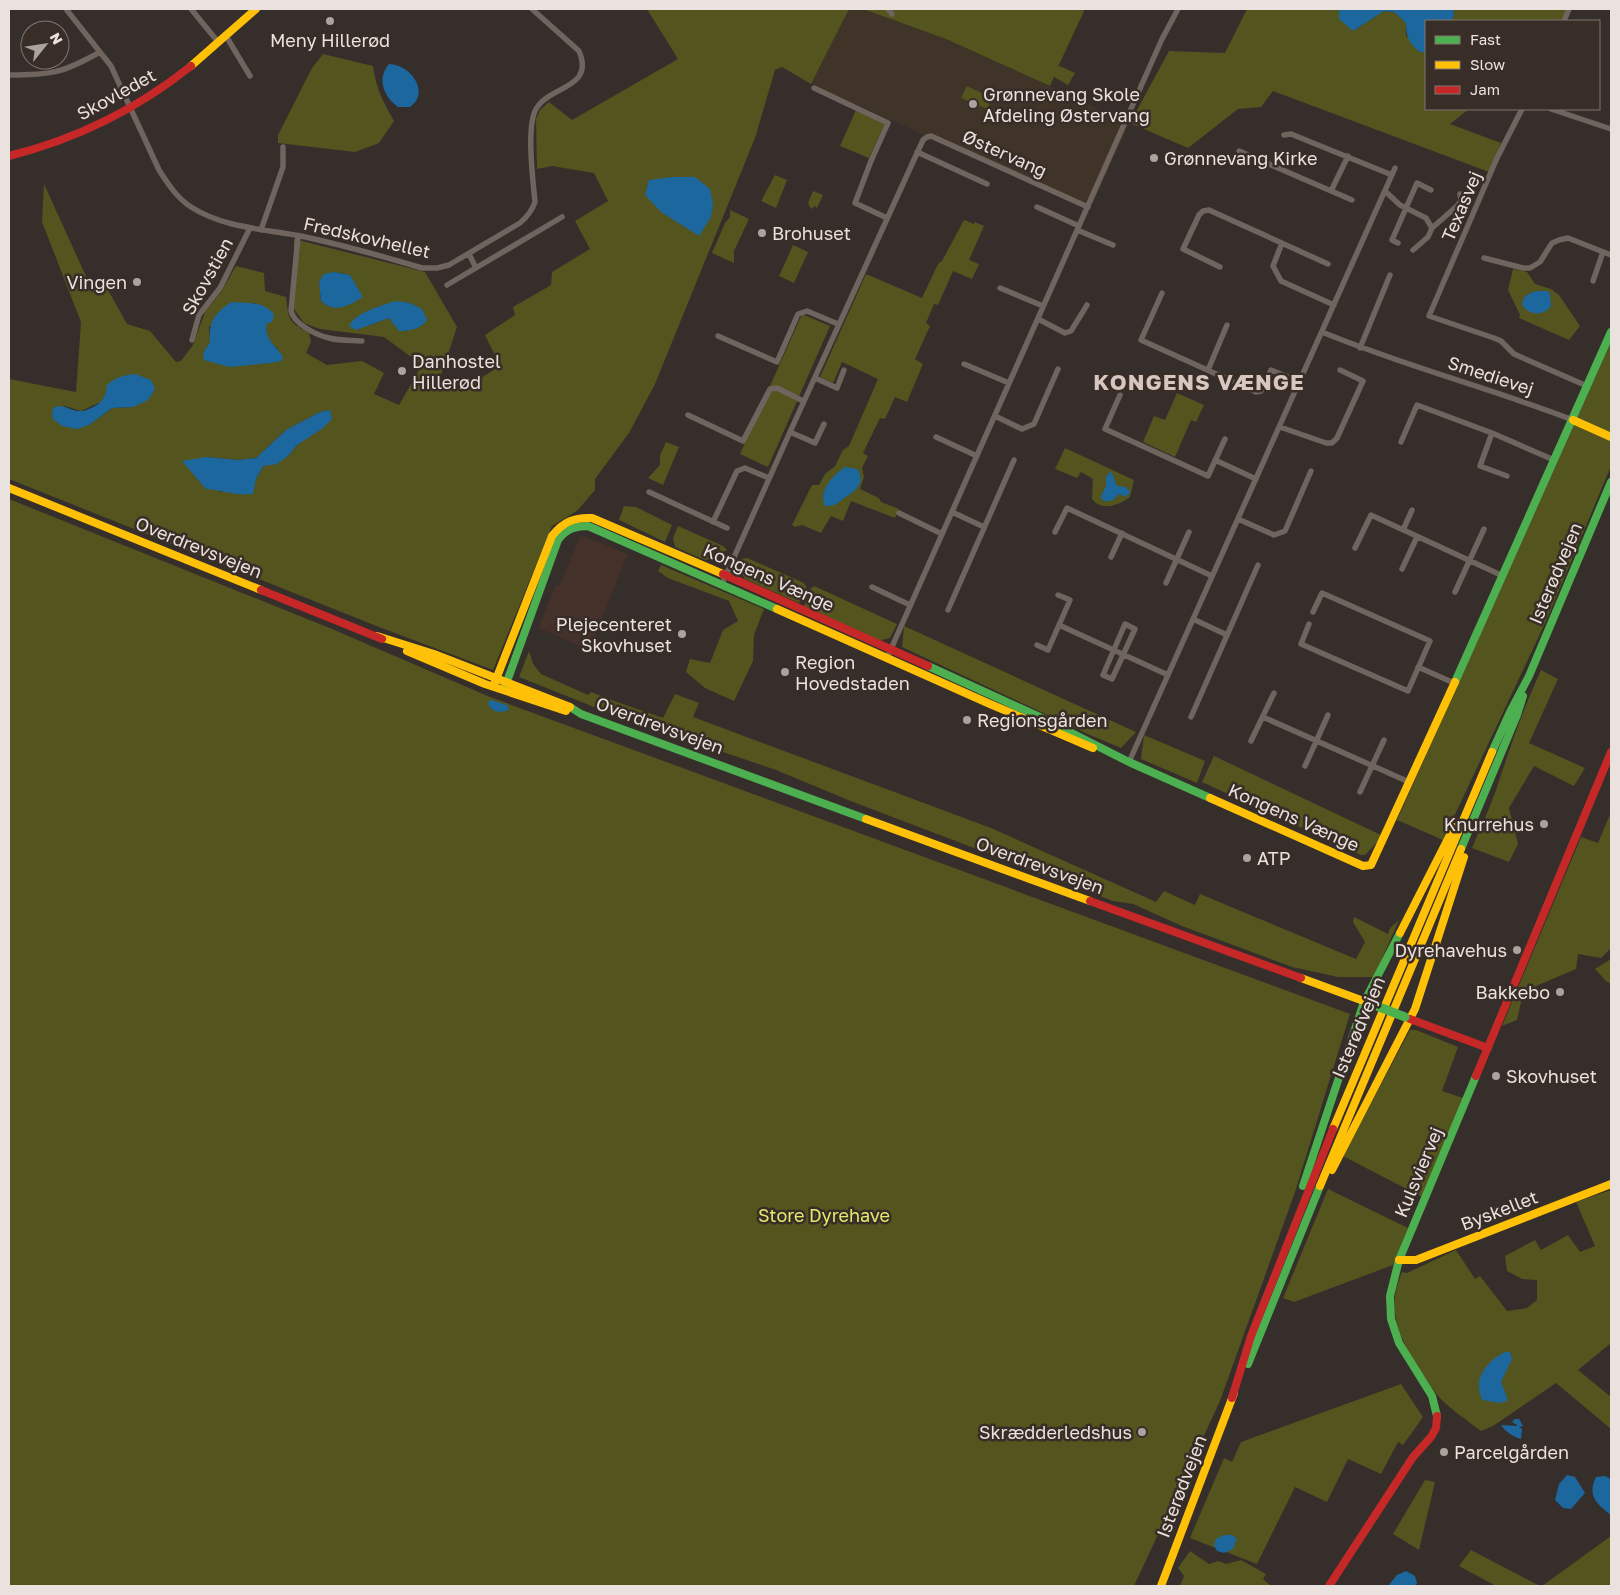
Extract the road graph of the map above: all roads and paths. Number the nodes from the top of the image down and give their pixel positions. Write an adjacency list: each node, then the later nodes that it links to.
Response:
1 (66, 9): 9 (street, Fredskovhellet)
2 (191, 9): 8 (street)
3 (256, 9): 8 (main road, Skovledet)
4 (532, 9): 46 (street, Fredskovhellet)
5 (888, 9): 7 (street)
6 (1178, 9): 32 (street)
7 (892, 14)
8 (222, 39): 11 (street); 13 (main road, Skovledet)
9 (100, 52): 10 (street); 13 (street, Fredskovhellet)
10 (9, 75)
11 (250, 76)
12 (814, 88): 35 (street)
13 (131, 109): 21 (main road, Skovledet); 36 (street, Fredskovhellet)
14 (1522, 110): 77 (street, Texasvej)
15 (1555, 110): 16 (street)
16 (1611, 129)
17 (1284, 135): 22 (street)
18 (283, 147): 39 (street)
19 (1240, 151): 27 (street)
20 (917, 152): 25 (street, Østervang); 32 (street, Østervang); 35 (street, Østervang)
21 (9, 156)
22 (1348, 156): 24 (street); 27 (street)
23 (1395, 168): 24 (street)
24 (1392, 175): 28 (street)
25 (987, 184)
26 (1431, 190): 33 (street)
27 (1331, 191): 30 (street)
28 (1385, 191): 33 (street); 58 (street)
29 (1460, 194): 38 (street)
30 (1352, 200)
31 (1037, 207): 37 (street)
32 (1088, 207): 37 (street)
33 (1406, 208): 38 (street); 42 (street)
34 (562, 217): 51 (street)
35 (887, 218): 61 (street, Østervang)
36 (250, 228): 39 (street, Fredskovhellet); 66 (street, Skovstien)
37 (1078, 228): 43 (street); 59 (street)
38 (1432, 228): 44 (street)
39 (261, 230): 40 (street, Fredskovhellet)
40 (298, 236): 46 (street, Fredskovhellet); 67 (street)
41 (1282, 243): 49 (street); 50 (street); 58 (street)
42 (1398, 243)
43 (1113, 245)
44 (1413, 250)
45 (1603, 252): 47 (street); 48 (street); 53 (street)
46 (469, 254): 51 (street)
47 (1611, 255)
48 (1484, 258)
49 (1328, 264)
50 (1220, 267)
51 (476, 268): 54 (street)
52 (1390, 275): 68 (street)
53 (1592, 281)
54 (447, 285)
55 (1000, 288): 59 (street)
56 (1162, 294): 72 (street)
57 (1088, 305): 60 (street)
58 (1334, 305): 63 (street)
59 (1043, 306): 60 (street)
60 (1038, 319): 76 (street)
61 (838, 324): 65 (street); 74 (street, Østervang)
62 (1227, 324): 72 (street)
63 (1322, 332): 68 (street, Smedievej); 75 (street)
64 (1611, 332): 77 (main road, Kongens Vænge)
65 (718, 336)
66 (192, 340)
67 (362, 341)
68 (1360, 348): 82 (street, Smedievej)
69 (964, 364): 76 (street)
70 (1058, 369): 81 (street)
71 (844, 370): 74 (street)
72 (1208, 370): 75 (street)
73 (1340, 370): 84 (street)
74 (815, 378): 79 (street, Østervang)
75 (1300, 382): 84 (street)
76 (1009, 383): 81 (street)
77 (1587, 386): 82 (main road, Kongens Vænge)
78 (1120, 395): 93 (street)
79 (804, 401): 80 (street); 85 (street, Østervang)
80 (688, 415)
81 (995, 416): 91 (street)
82 (1573, 420): 88 (main road, Smedievej); 94 (main road, Kongens Vænge)
83 (824, 424): 85 (street)
84 (1280, 427): 98 (street)
85 (790, 432): 97 (street, Østervang)
86 (1492, 433): 90 (street); 94 (street); 96 (street)
87 (936, 437): 91 (street)
88 (1611, 437)
89 (1225, 439): 93 (street)
90 (1401, 442)
91 (977, 456): 103 (street)
92 (1014, 460): 107 (street)
93 (1215, 460): 98 (street)
94 (1554, 460): 123 (main road, Kongens Vænge)
95 (1311, 471): 105 (street)
96 (1507, 476)
97 (769, 478): 106 (street); 124 (street, Østervang)
98 (1256, 479): 105 (street)
99 (1611, 482): 143 (main road, Isterødvejen)
100 (9, 488): 144 (main road, Overdrevsvejen)
101 (648, 492): 106 (street)
102 (1412, 510): 110 (street)
103 (952, 512): 107 (street); 114 (street)
104 (899, 514): 114 (street)
105 (1238, 519): 122 (street)
106 (713, 522): 108 (street)
107 (984, 527): 130 (street)
108 (727, 528)
109 (1484, 529): 119 (street)
110 (1403, 530): 115 (street); 116 (street)
111 (1055, 532): 113 (street)
112 (1189, 532): 118 (street)
113 (1122, 533): 117 (street); 118 (street)
114 (942, 534): 129 (street)
115 (1417, 536): 119 (street); 121 (street)
116 (1356, 548)
117 (1111, 557)
118 (1177, 559): 122 (street); 125 (street)
119 (1470, 561): 123 (street); 127 (street)
120 (1258, 565): 135 (street)
121 (1402, 569)
122 (1212, 576): 132 (street)
123 (1503, 576): 145 (main road, Kongens Vænge)
124 (724, 579): 137 (main road, Kongens Vænge); 140 (main road, Kongens Vænge); 144 (main road, Kongens Vænge); 146 (main road, Kongens Vænge)
125 (1166, 583)
126 (872, 587): 129 (street)
127 (1455, 592)
128 (1058, 594): 134 (street)
129 (910, 605): 137 (street)
130 (948, 610)
131 (1313, 612): 141 (street)
132 (1193, 619): 135 (street); 142 (street)
133 (1308, 624): 141 (street)
134 (1059, 625): 136 (street); 138 (street)
135 (1227, 635): 149 (street)
136 (1037, 645)
137 (891, 649): 140 (street); 155 (main road, Kongens Vænge)
138 (1114, 650): 139 (street); 139 (street); 139 (street)
139 (1123, 654): 142 (street)
140 (887, 658): 155 (main road, Kongens Vænge)
141 (1418, 667): 145 (street)
142 (1168, 675): 155 (street)
143 (1529, 676): 159 (main road, Isterødvejen); 161 (main road, Isterødvejen)
144 (495, 683): 146 (main road, Overdrevsvejen)
145 (1454, 683): 158 (main road, Kongens Vænge)
146 (505, 687): 162 (main road, Overdrevsvejen)
147 (1274, 693): 150 (street)
148 (1328, 715): 153 (street)
149 (1191, 717)
150 (1263, 717): 152 (street); 153 (street)
151 (1384, 740): 157 (street)
152 (1251, 741)
153 (1317, 741): 156 (street); 157 (street)
154 (1611, 752): 164 (main road, Kulsviervej)
155 (1125, 760): 158 (main road, Kongens Vænge)
156 (1305, 766)
157 (1373, 766): 158 (street); 160 (street)
158 (1409, 782)
159 (1476, 790): 162 (main road); 167 (main road, Isterødvejen)
160 (1360, 792)
161 (1482, 799): 163 (main road); 166 (main road, Isterødvejen)
162 (1367, 1002): 163 (main road, Overdrevsvejen, bridge); 167 (main road)
163 (1407, 1018): 164 (main road, Overdrevsvejen); 166 (main road)
164 (1488, 1048): 168 (main road, Kulsviervej)
165 (1611, 1184): 168 (main road, Byskellet)
166 (1319, 1188): 169 (main road, Isterødvejen)
167 (1298, 1216): 169 (main road, Isterødvejen)
168 (1399, 1260): 171 (main road, Kulsviervej)
169 (1232, 1398): 170 (main road, Isterødvejen)
170 (1161, 1586)
171 (1329, 1586)

